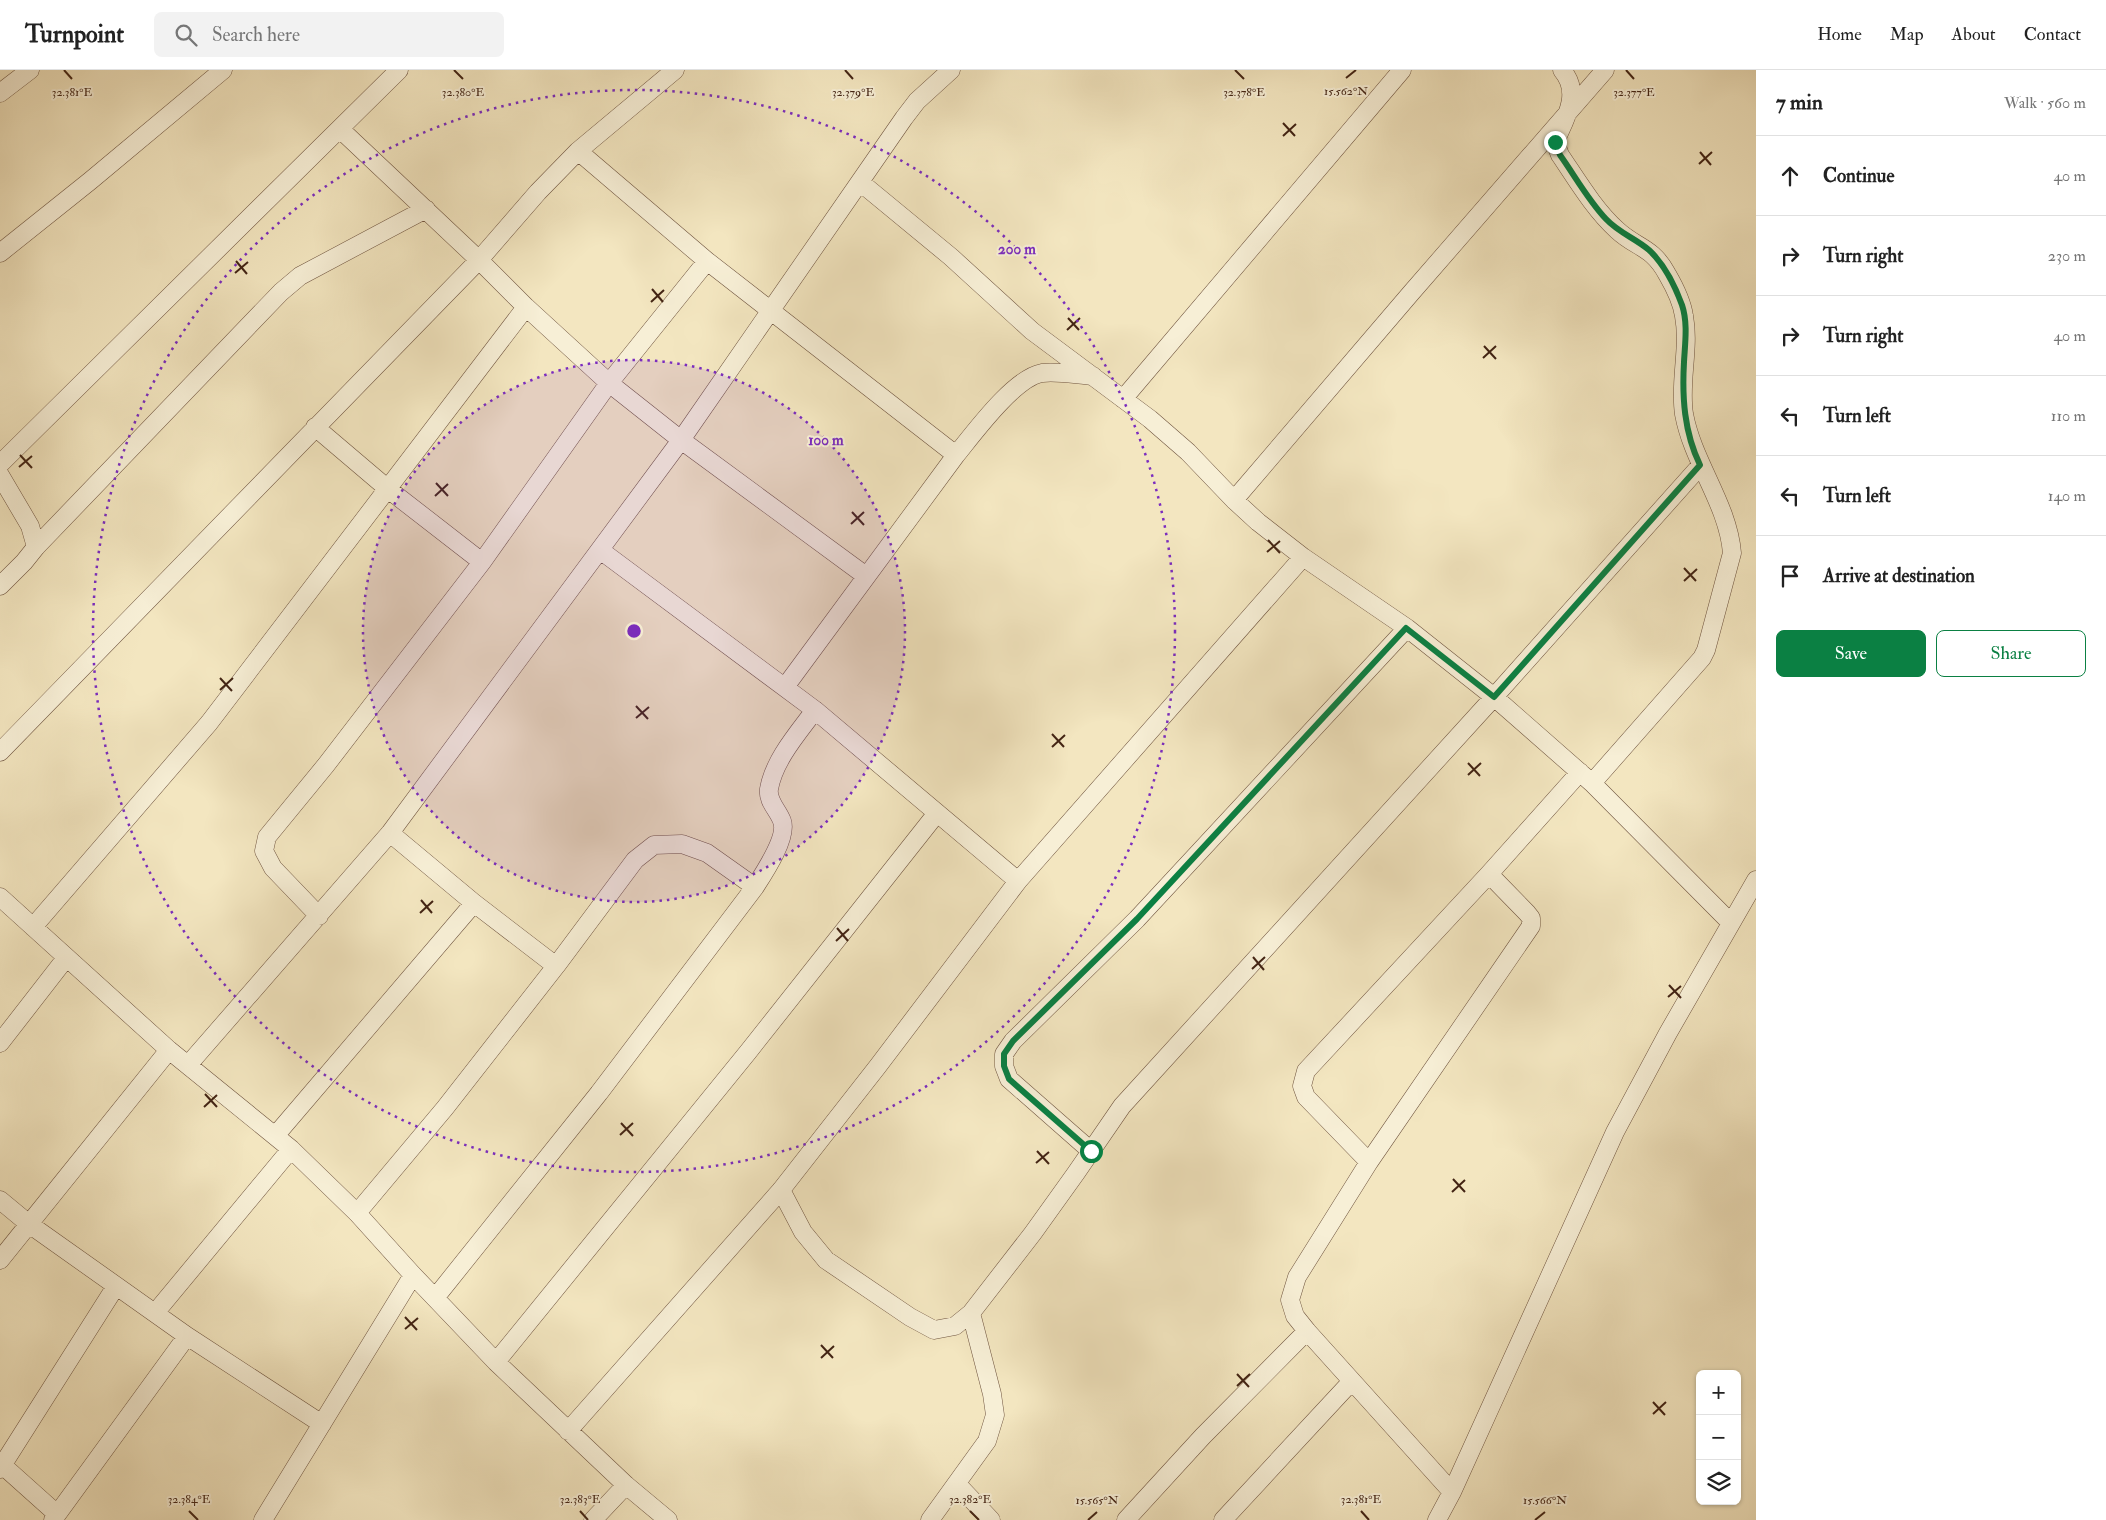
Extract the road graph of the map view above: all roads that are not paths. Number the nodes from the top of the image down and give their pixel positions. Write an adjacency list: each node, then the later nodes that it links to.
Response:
1 (30, 70): 9 (street)
2 (223, 70): 15 (street)
3 (399, 70): 11 (street)
4 (675, 70): 12 (street)
5 (951, 70): 13 (street)
6 (1402, 70): 22 (street)
7 (1562, 70): 10 (street)
8 (1605, 70): 10 (street)
9 (0, 93)
10 (1569, 112): 27 (street); 30 (street)
11 (340, 129): 14 (street); 26 (street)
12 (578, 151): 16 (street); 17 (street)
13 (860, 182): 19 (street); 20 (street)
14 (426, 209): 16 (street); 31 (street)
15 (0, 253)
16 (479, 260): 18 (street); 23 (street)
17 (707, 261): 19 (street); 21 (street)
18 (526, 307): 21 (street); 29 (street)
19 (772, 310): 24 (street); 25 (street)
20 (1093, 376): 22 (street); 25 (street)
21 (609, 383): 24 (street); 34 (street)
22 (1123, 399): 30 (street)
23 (316, 427): 29 (street); 41 (street)
24 (681, 440): 32 (street); 35 (street)
25 (956, 455): 35 (street)
26 (0, 464)
27 (1700, 465): 39 (street); 42 (street)
28 (0, 475): 31 (street)
29 (388, 489): 34 (street); 53 (street)
30 (1234, 500): 33 (street)
31 (36, 547): 36 (street)
32 (600, 550): 38 (street); 44 (street)
33 (1303, 557): 37 (street); 47 (street)
34 (482, 562): 51 (street)
35 (866, 576): 38 (street)
36 (0, 586)
37 (1406, 628): 39 (street); 61 (street)
38 (785, 687): 40 (street)
39 (1494, 697): 42 (street); 61 (street)
40 (814, 710): 43 (street); 48 (street)
41 (0, 752)
42 (1586, 777): 45 (street); 52 (street)
43 (937, 813): 47 (street); 75 (street)
44 (390, 833): 50 (street); 51 (street)
45 (1489, 874): 62 (street); 62 (street)
46 (1756, 880): 52 (street)
47 (1018, 881): 63 (street)
48 (755, 887): 55 (street); 70 (street)
49 (0, 898): 53 (street)
50 (474, 903): 55 (street); 59 (street)
51 (318, 916): 58 (street)
52 (1731, 923): 82 (street)
53 (33, 927): 54 (street)
54 (66, 958): 56 (street); 57 (street)
55 (556, 966): 65 (street)
56 (3, 1035)
57 (169, 1050): 58 (street); 66 (street)
58 (188, 1065): 59 (street)
59 (275, 1136): 60 (street)
60 (291, 1149): 65 (street); 71 (street)
61 (1091, 1151): 72 (street)
62 (1369, 1162): 73 (street)
63 (781, 1190): 72 (street); 78 (street)
64 (0, 1200): 66 (street)
65 (357, 1213): 68 (street)
66 (29, 1224): 67 (street); 69 (street)
67 (0, 1260)
68 (412, 1275): 70 (street); 77 (street)
69 (116, 1286): 71 (street); 79 (street)
70 (435, 1298): 75 (street)
71 (155, 1313): 74 (street)
72 (971, 1313): 80 (street)
73 (1307, 1331): 76 (street); 89 (street)
74 (187, 1336): 77 (street); 83 (street)
75 (496, 1362): 78 (street)
76 (1351, 1382): 82 (street); 90 (street)
77 (322, 1424): 84 (street)
78 (568, 1431): 81 (street)
79 (1, 1465): 83 (street)
80 (957, 1484): 87 (street); 88 (street)
81 (626, 1486): 85 (street); 86 (street)
82 (1452, 1492): 91 (street)
83 (55, 1517)
84 (263, 1520)
85 (593, 1520)
86 (668, 1520)
87 (930, 1520)
88 (991, 1520)
89 (1126, 1520)
90 (1223, 1520)
91 (1437, 1520)

